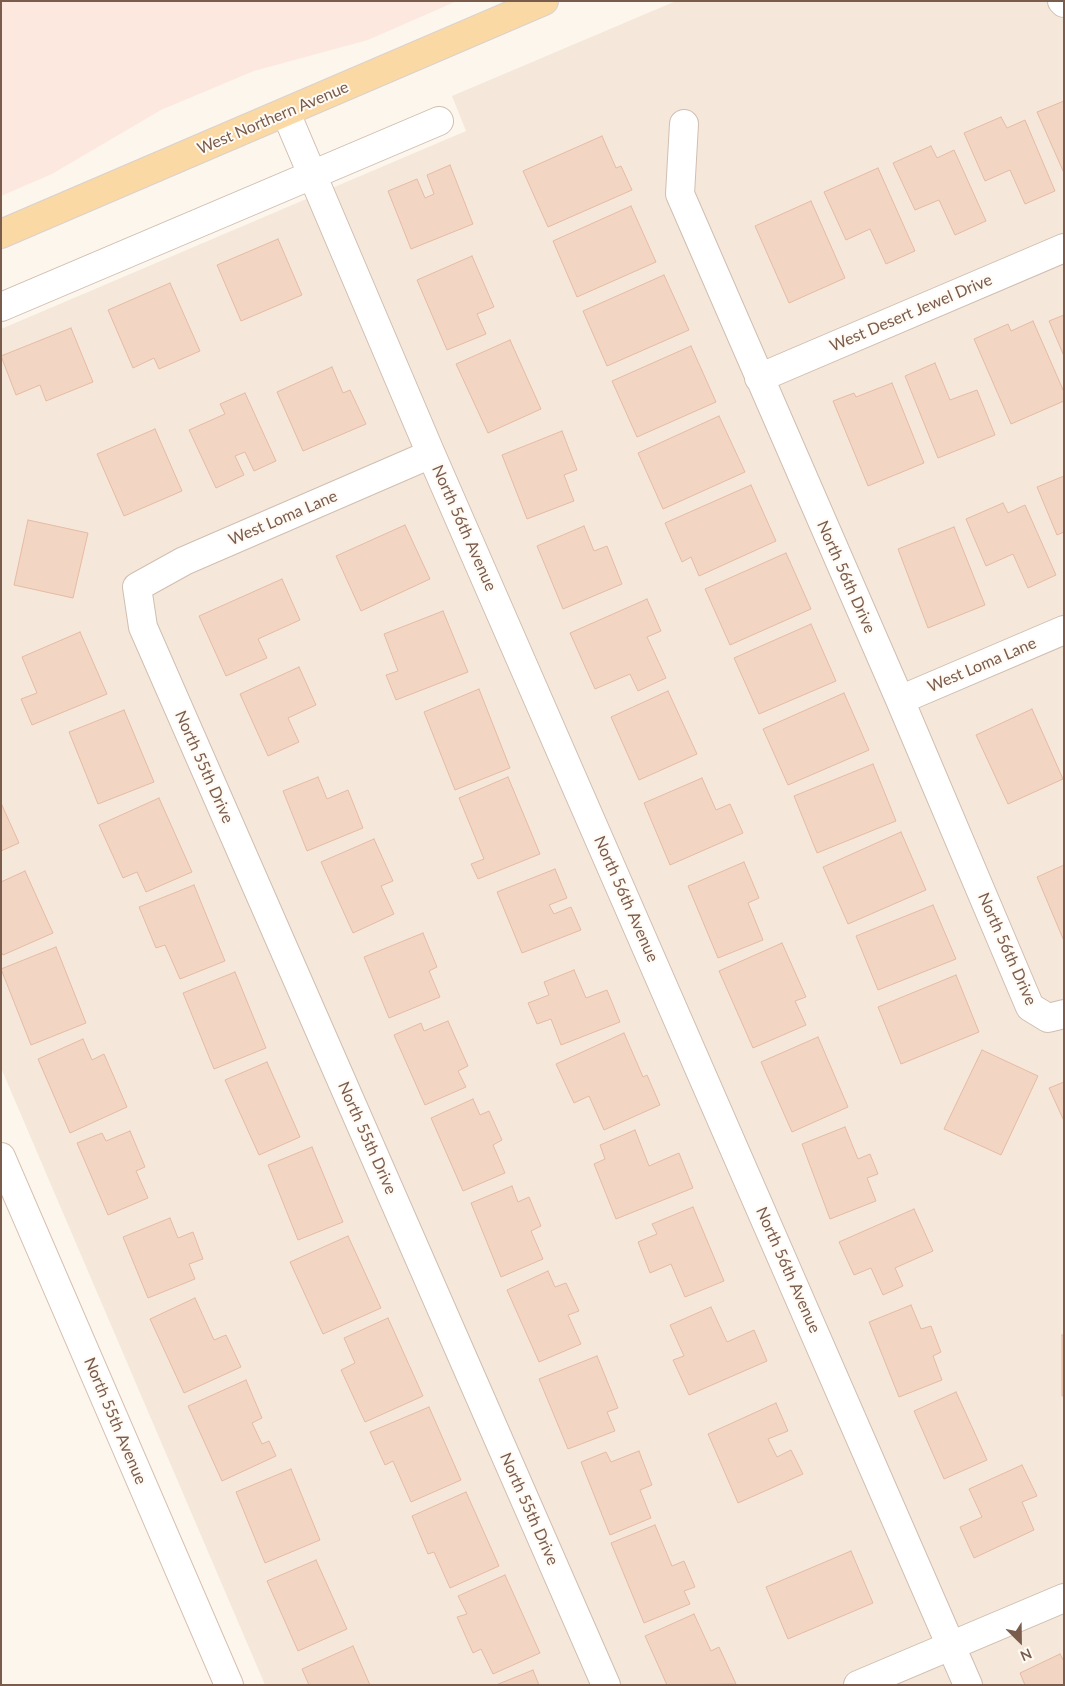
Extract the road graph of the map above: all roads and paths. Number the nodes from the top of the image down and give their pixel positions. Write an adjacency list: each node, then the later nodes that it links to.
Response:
1 (544, 1): 2 (main road, West Northern Avenue)
2 (286, 113): 5 (street, North 56th Avenue); 6 (main road, West Northern Avenue)
3 (438, 121): 5 (street)
4 (684, 124): 9 (street, North 56th Drive)
5 (312, 173): 8 (street); 10 (street, North 56th Avenue)
6 (1, 234)
7 (1064, 248): 9 (street, West Desert Jewel Drive)
8 (1, 307)
9 (759, 378): 13 (street, North 56th Drive)
10 (431, 454): 11 (street, West Loma Lane); 17 (street, North 56th Avenue)
11 (137, 588): 19 (street, North 55th Drive)
12 (1064, 630): 13 (street, West Loma Lane)
13 (900, 700): 14 (street, North 56th Drive)
14 (1056, 1016)
15 (1, 1157): 18 (street, North 55th Avenue)
16 (1064, 1598): 17 (street)
17 (951, 1645): 20 (street); 21 (street, North 56th Avenue)
18 (229, 1685)
19 (606, 1685)
20 (858, 1685)
21 (968, 1685)

